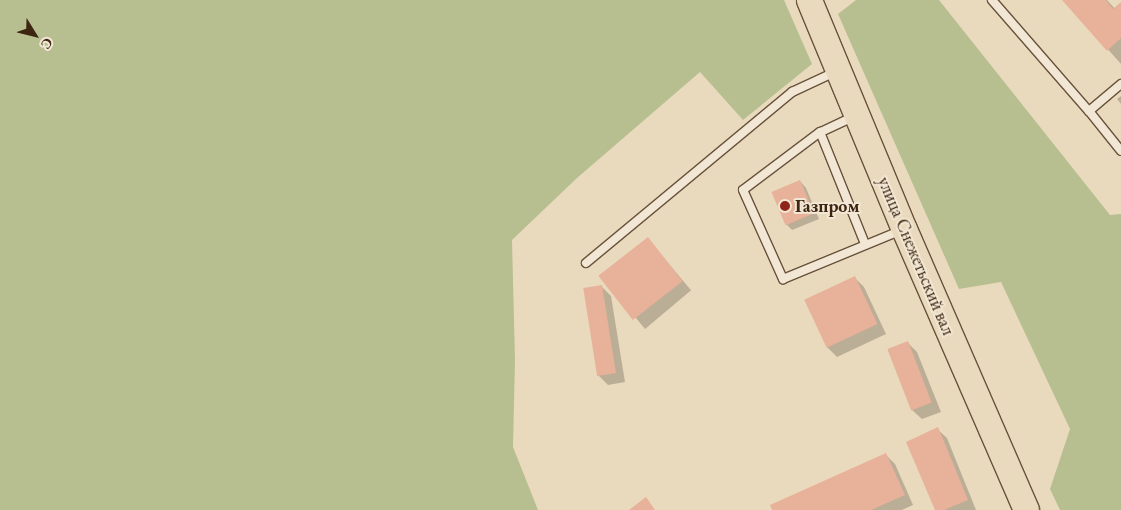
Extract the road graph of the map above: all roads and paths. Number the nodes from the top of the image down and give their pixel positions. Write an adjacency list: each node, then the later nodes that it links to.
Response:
1 (809, 0): 3 (main road, улица Снежетьский вал)
2 (992, 0): 5 (lane)
3 (839, 70): 6 (main road, улица Снежетьский вал); 11 (lane)
4 (1121, 84): 5 (lane)
5 (1089, 111): 8 (lane)
6 (856, 115): 7 (lane); 9 (main road, улица Снежетьский вал)
7 (820, 132): 10 (lane); 10 (lane)
8 (1121, 151)
9 (904, 229): 10 (lane); 12 (main road, улица Снежетьский вал)
10 (865, 244)
11 (586, 263)
12 (1023, 508)

